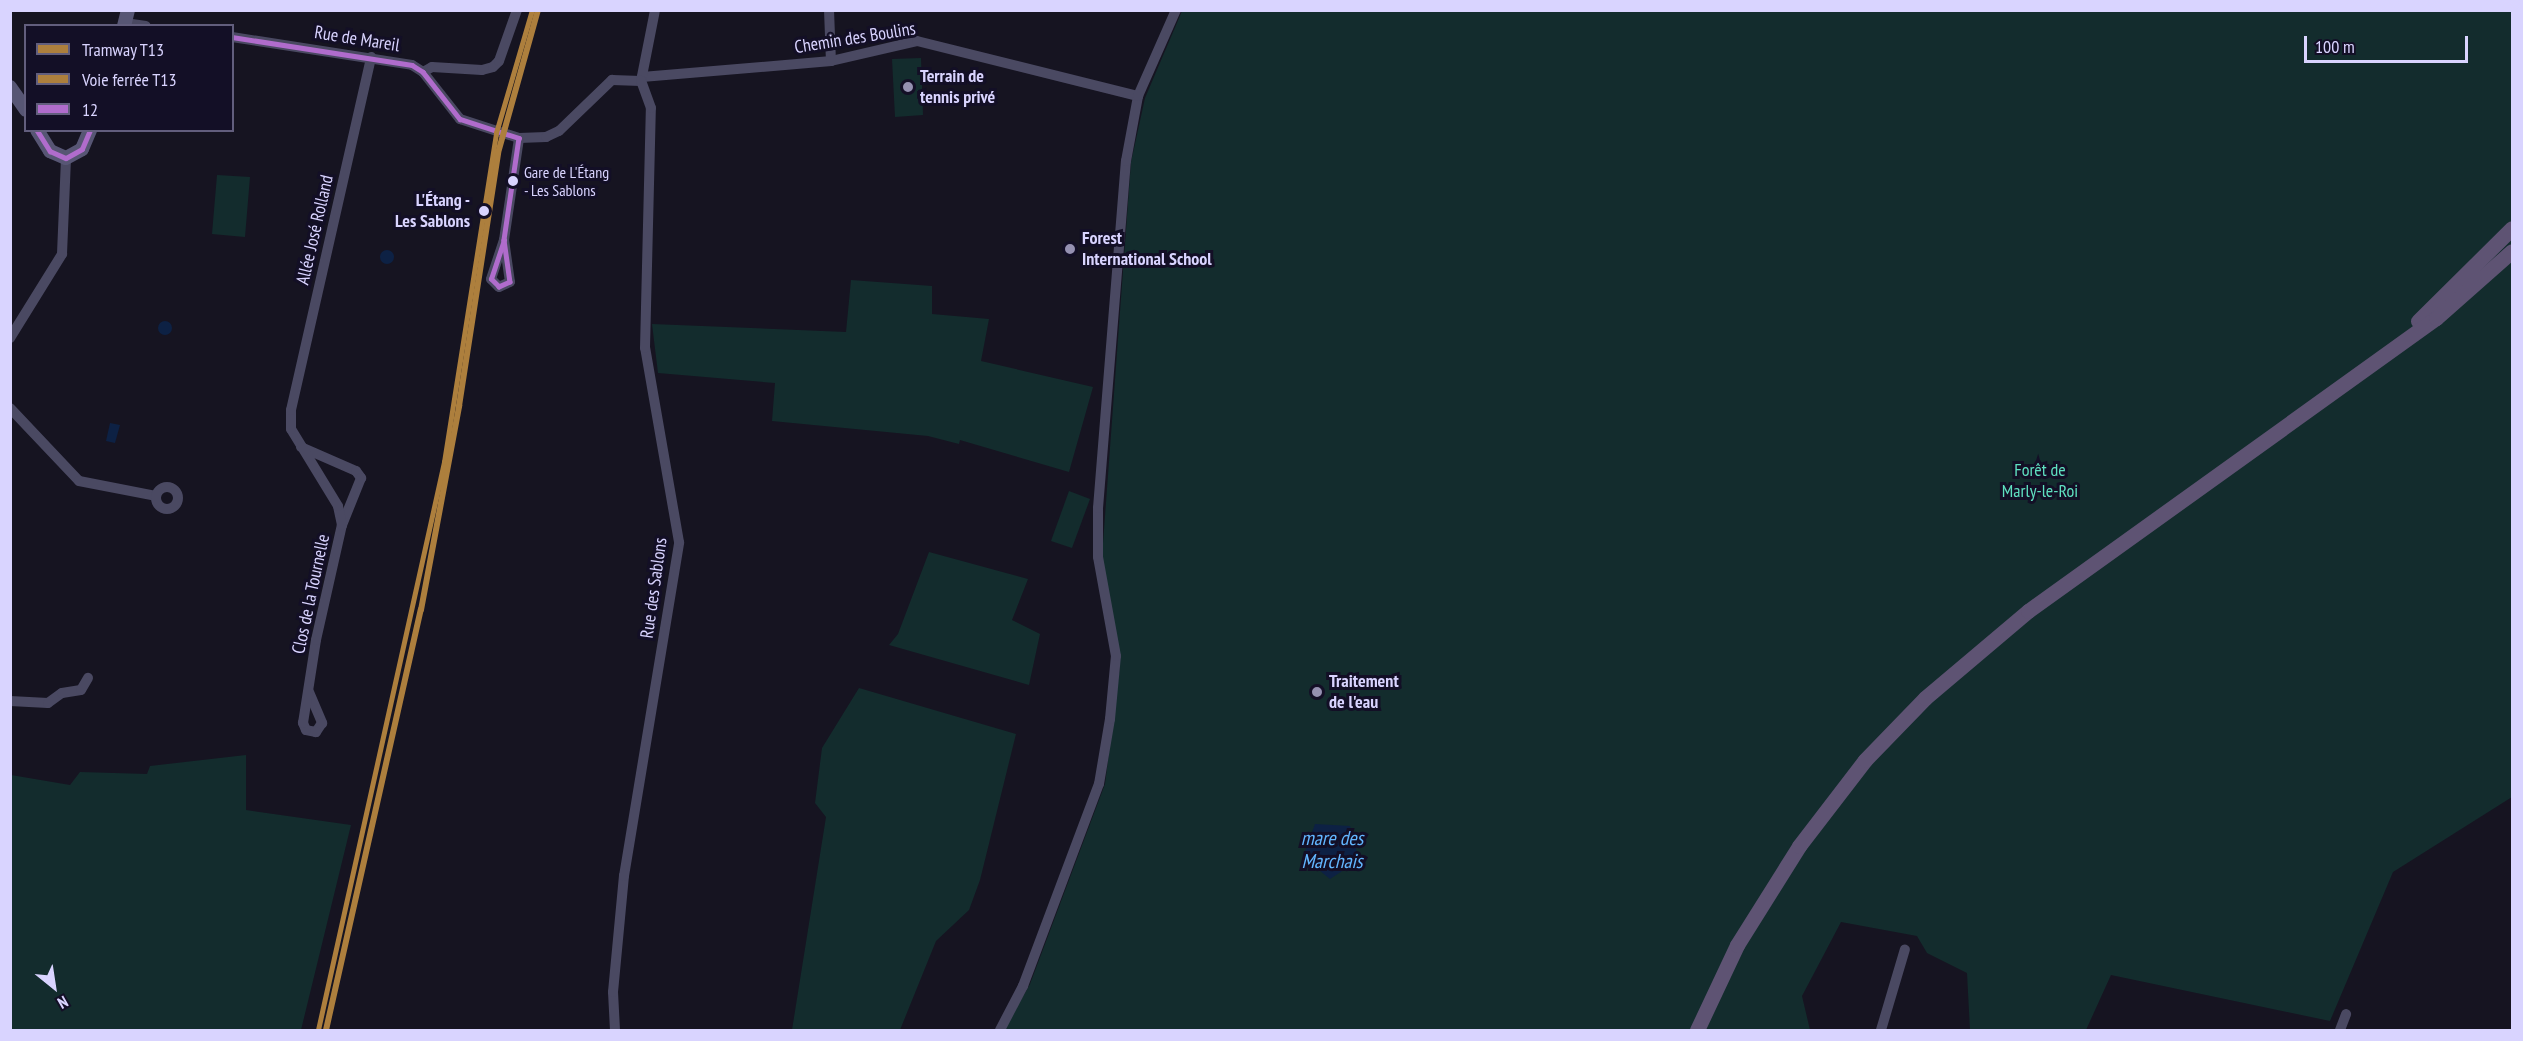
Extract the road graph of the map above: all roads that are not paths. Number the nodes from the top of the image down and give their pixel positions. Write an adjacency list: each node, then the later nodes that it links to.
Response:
1 (517, 10): 8 (street)
2 (655, 10): 9 (street)
3 (829, 10): 7 (street)
4 (1176, 10): 11 (street)
5 (234, 38): 6 (street, Rue de Mareil)
6 (371, 57): 8 (street, Rue de Mareil); 23 (street, Allée José Rolland)
7 (831, 61): 9 (street, Chemin des Boulins); 11 (street, Chemin des Boulins)
8 (423, 72): 15 (street)
9 (642, 79): 15 (street); 32 (street, Rue des Sablons)
10 (10, 87): 12 (street)
11 (1138, 96): 33 (street)
12 (24, 107)
13 (37, 132): 16 (street)
14 (89, 132): 16 (street)
15 (519, 138): 18 (street)
16 (66, 158): 20 (street)
17 (2507, 233): 19 (street); 21 (main road)
18 (504, 240)
19 (2512, 251): 21 (main road)
20 (10, 338)
21 (2378, 357): 34 (main road)
22 (10, 408): 25 (street)
23 (291, 410): 24 (street, Clos de la Tournelle)
24 (300, 447): 26 (street, Clos de la Tournelle); 26 (street)
25 (156, 496)
26 (342, 525): 28 (street, Clos de la Tournelle)
27 (88, 678): 29 (street)
28 (309, 692)
29 (10, 701)
30 (1905, 950): 35 (street)
31 (2346, 1014): 36 (street)
32 (615, 1030)
33 (1000, 1030)
34 (1697, 1030)
35 (1881, 1030)
36 (2340, 1030)

